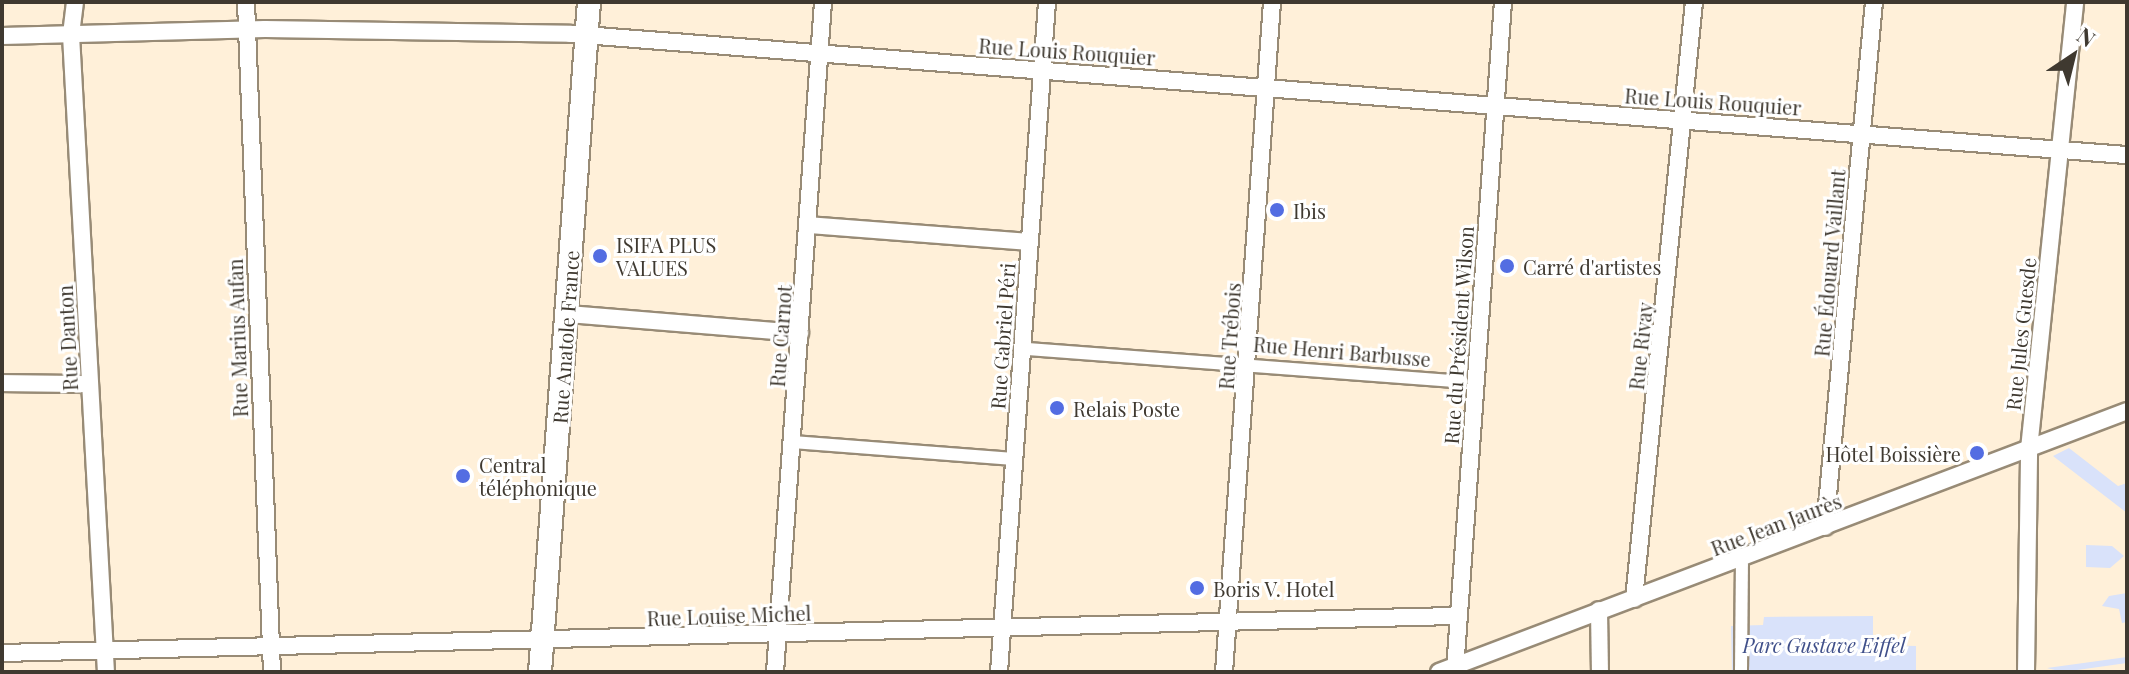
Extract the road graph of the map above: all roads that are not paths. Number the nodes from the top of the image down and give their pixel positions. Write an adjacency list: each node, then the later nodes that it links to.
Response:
1 (75, 2): 12 (street, Rue Danton)
2 (246, 2): 11 (street, Rue Marius Aufan)
3 (589, 2): 13 (main road, Rue Anatole France)
4 (823, 2): 15 (street, Rue Carnot)
5 (1047, 2): 16 (street, Rue Gabriel Péri)
6 (1272, 2): 17 (street, Rue Trébois)
7 (1503, 2): 18 (street, Rue du Président Wilson)
8 (1694, 2): 19 (street, Rue Rivay)
9 (1874, 2): 20 (street, Rue Édouard Vaillant)
10 (2075, 2): 21 (street, Rue Jules Guesde)
11 (243, 29): 12 (street, Rue Louis Rouquier); 13 (street, Rue Louis Rouquier); 45 (street, Rue Marius Aufan)
12 (71, 35): 14 (street, Rue Louis Rouquier); 31 (street, Rue Danton)
13 (587, 35): 15 (street, Rue Louis Rouquier); 25 (main road, Rue Anatole France)
14 (2, 36)
15 (819, 53): 16 (street, Rue Louis Rouquier); 23 (street, Rue Carnot)
16 (1042, 69): 17 (street, Rue Louis Rouquier); 24 (street, Rue Gabriel Péri)
17 (1266, 87): 18 (street, Rue Louis Rouquier); 28 (street, Rue Trébois)
18 (1495, 104): 19 (street, Rue Louis Rouquier); 40 (street, Rue du Président Wilson)
19 (1684, 120): 20 (street, Rue Louis Rouquier); 38 (street, Rue Rivay)
20 (1861, 134): 21 (street, Rue Louis Rouquier); 36 (street, Rue Édouard Vaillant)
21 (2059, 151): 22 (street, Rue Louis Rouquier); 34 (street, Rue Jules Guesde)
22 (2127, 155)
23 (808, 225): 24 (street); 26 (street, Rue Carnot)
24 (1028, 242): 35 (street, Rue Gabriel Péri)
25 (567, 314): 26 (street); 44 (main road, Rue Anatole France)
26 (800, 333): 33 (street, Rue Carnot)
27 (1027, 349): 28 (street, Rue Henri Barbusse)
28 (1247, 363): 29 (street, Rue Henri Barbusse); 41 (street, Rue Trébois)
29 (1462, 382)
30 (2, 383): 31 (street)
31 (89, 384): 46 (street, Rue Danton)
32 (2127, 411): 34 (street, Rue Jean Jaurès)
33 (792, 442): 35 (street); 43 (street, Rue Carnot)
34 (2029, 449): 36 (street, Rue Jean Jaurès); 58 (street, Rue Jules Guesde)
35 (1014, 459): 42 (street, Rue Gabriel Péri)
36 (1825, 527): 38 (street, Rue Jean Jaurès)
37 (1742, 564): 49 (street)
38 (1634, 599): 39 (street, Rue Jean Jaurès)
39 (1599, 610): 48 (street, Rue Jean Jaurès); 57 (street)
40 (1458, 616): 41 (street, Rue Louise Michel); 48 (street, Rue du Président Wilson)
41 (1227, 620): 42 (street, Rue Louise Michel); 55 (street, Rue Trébois)
42 (1002, 628): 43 (street, Rue Louise Michel); 54 (street, Rue Gabriel Péri)
43 (777, 633): 44 (street, Rue Louise Michel); 53 (street, Rue Carnot)
44 (544, 643): 45 (street, Rue Louise Michel); 52 (main road, Rue Anatole France)
45 (270, 647): 46 (street, Rue Louise Michel); 51 (street, Rue Marius Aufan)
46 (105, 651): 47 (street, Rue Louise Michel); 50 (street, Rue Danton)
47 (2, 653)
48 (1455, 668): 56 (street, Rue Jean Jaurès)
49 (1741, 671)
50 (106, 672)
51 (272, 672)
52 (540, 672)
53 (775, 672)
54 (999, 672)
55 (1224, 672)
56 (1439, 672)
57 (1600, 672)
58 (2026, 672)

